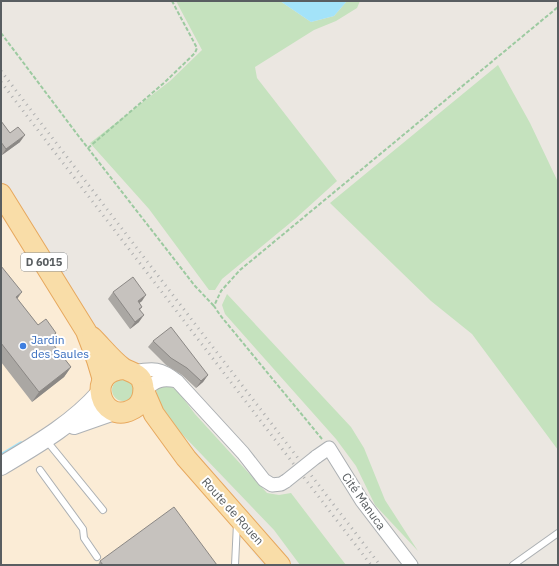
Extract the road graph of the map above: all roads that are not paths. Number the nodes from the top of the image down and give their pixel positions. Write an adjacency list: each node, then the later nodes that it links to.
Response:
1 (1, 194): 2 (main road, D 6015)
2 (86, 331): 3 (main road, D 6015); 5 (main road, D 6015)
3 (129, 371): 4 (street); 5 (main road); 6 (main road)
4 (177, 381): 6 (street); 18 (street, Cité Manuca, bridge)
5 (101, 387): 7 (main road); 8 (street)
6 (144, 391): 7 (main road); 9 (main road, Route de Rouen)
7 (120, 412): 8 (street); 9 (main road, Route de Rouen)
8 (47, 437): 10 (street); 12 (lane)
9 (186, 458): 13 (main road, Route de Rouen)
10 (1, 466)
11 (40, 470): 15 (lane)
12 (103, 510)
13 (238, 516): 16 (lane); 17 (main road, Route de Rouen)
14 (558, 533): 19 (lane)
15 (98, 557)
16 (235, 565)
17 (280, 565)
18 (411, 565)
19 (513, 565)

